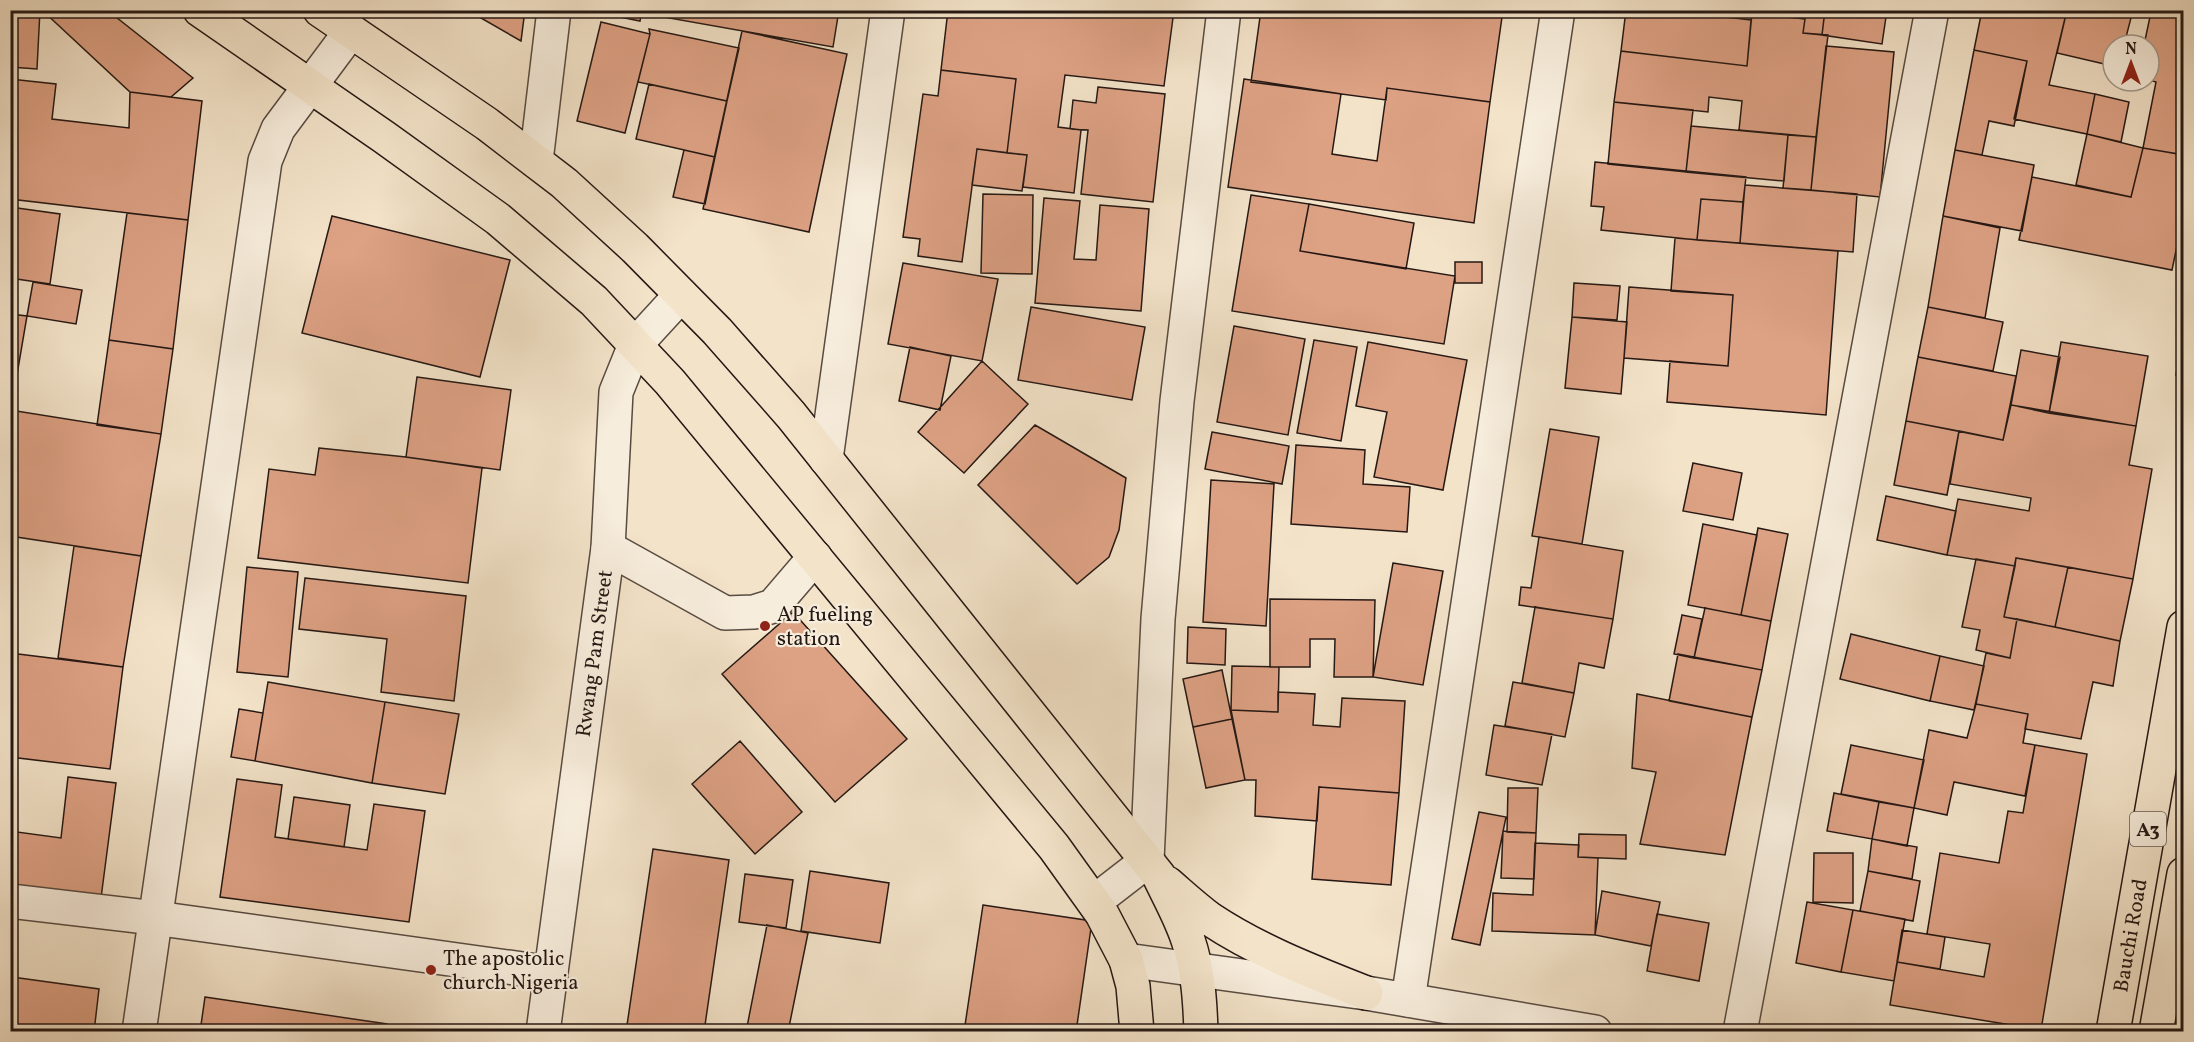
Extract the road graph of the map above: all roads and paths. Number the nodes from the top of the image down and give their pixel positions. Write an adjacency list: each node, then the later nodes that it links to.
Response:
1 (200, 10): 9 (main road)
2 (321, 10): 8 (main road)
3 (554, 10): 10 (street)
4 (888, 10): 13 (street)
5 (1224, 10): 17 (street)
6 (1558, 10): 26 (street)
7 (1932, 10): 32 (street)
8 (351, 31): 9 (street); 10 (main road)
9 (309, 86): 12 (main road); 21 (street)
10 (536, 161): 11 (main road)
11 (681, 295): 12 (street, Rwang Pam Street); 13 (main road)
12 (635, 345): 14 (street, Rwang Pam Street); 15 (main road)
13 (826, 459): 17 (main road)
14 (608, 548): 15 (street); 24 (street, Rwang Pam Street)
15 (815, 557): 20 (main road)
16 (2184, 627): 33 (main road, Bauchi Road / A3)
17 (1153, 869): 20 (street); 23 (main road); 25 (main road)
18 (2184, 874): 34 (main road, Bauchi Road)
19 (10, 901): 21 (street)
20 (1094, 903): 22 (main road)
21 (155, 918): 24 (street); 27 (street)
22 (1126, 960): 23 (street); 29 (main road)
23 (1195, 969): 25 (street); 30 (main road)
24 (551, 973): 28 (street, Rwang Pam Street)
25 (1366, 993): 26 (street)
26 (1408, 1000): 31 (street)
27 (139, 1032)
28 (543, 1032)
29 (1137, 1032)
30 (1201, 1032)
31 (1595, 1032)
32 (1740, 1032)
33 (2113, 1032)
34 (2156, 1032)

